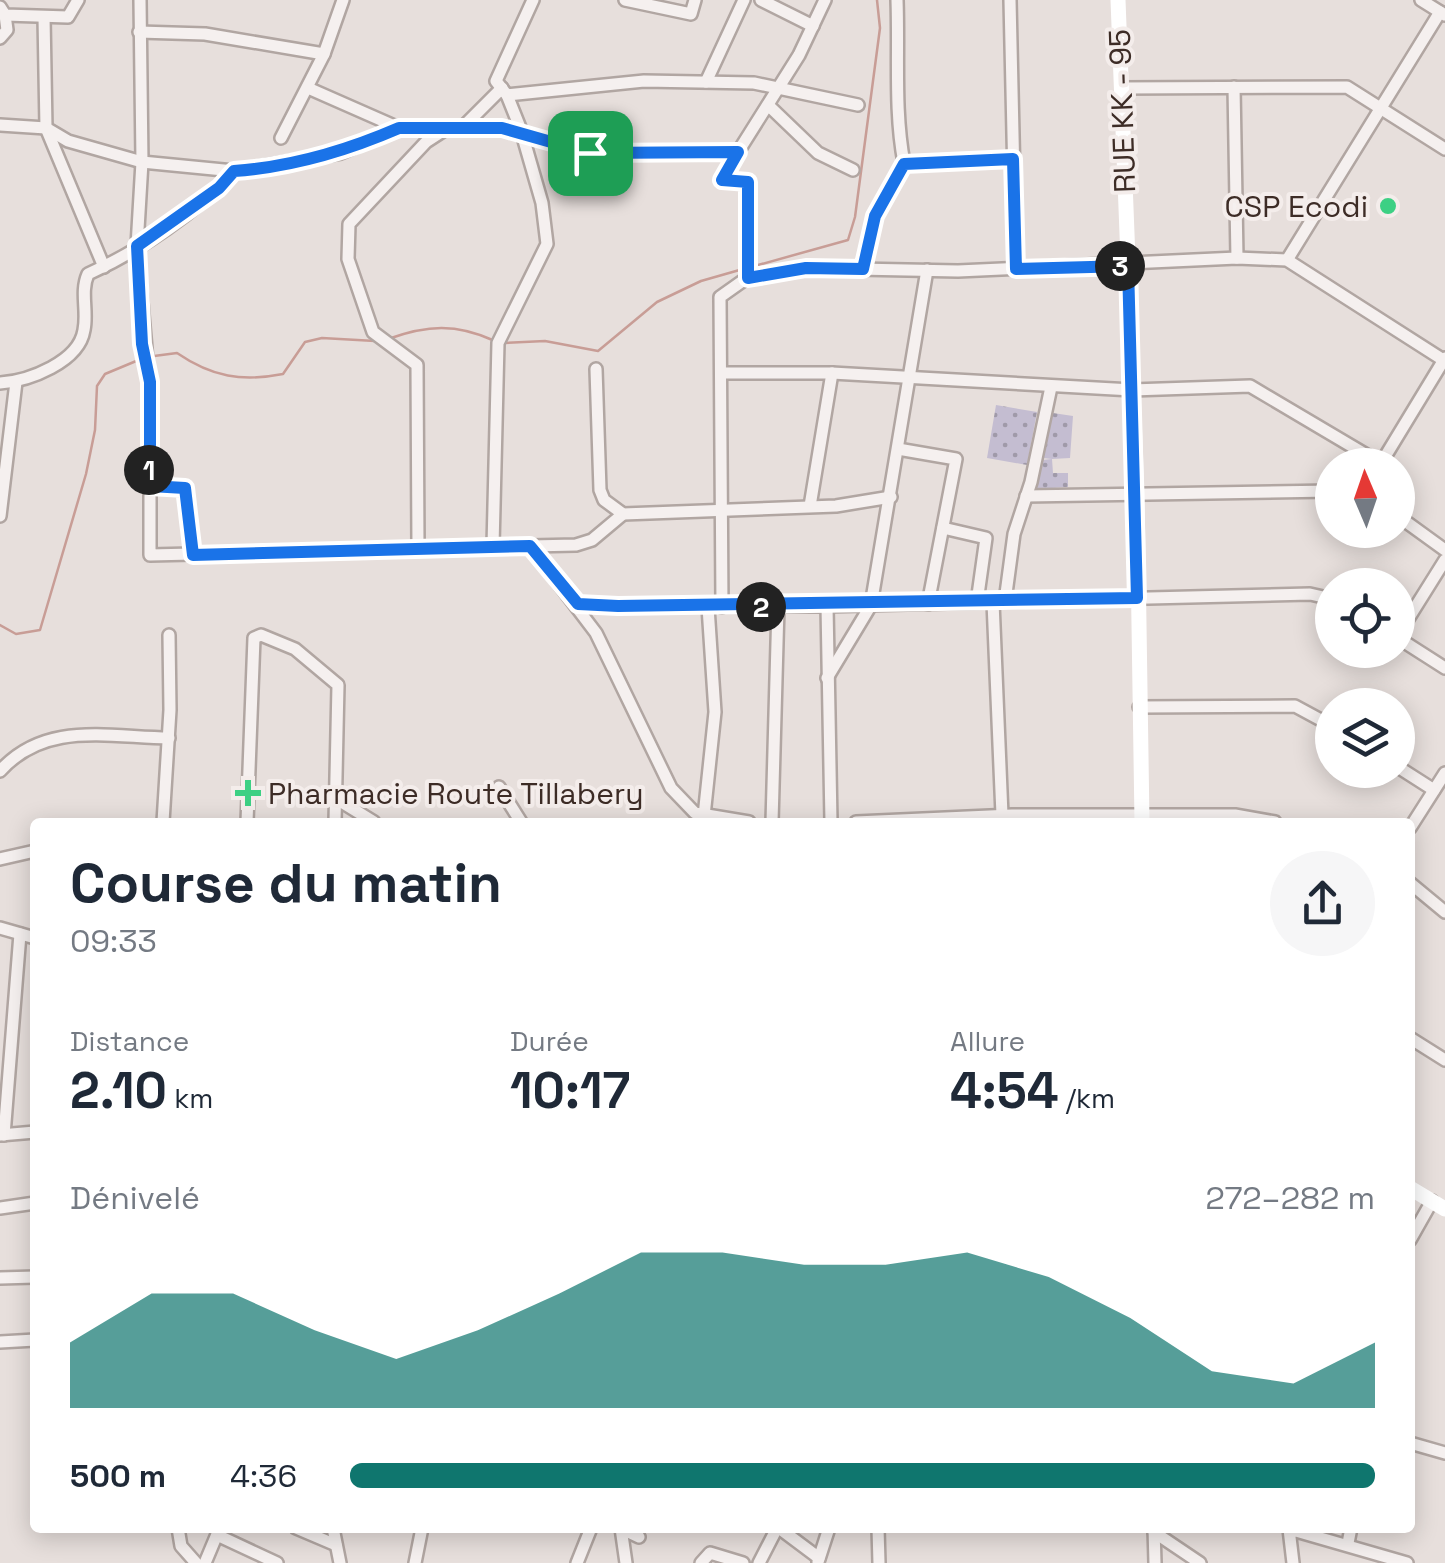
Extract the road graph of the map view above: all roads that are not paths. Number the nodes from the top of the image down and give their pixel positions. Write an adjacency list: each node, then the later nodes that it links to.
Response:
1 (78, 0): 17 (street)
2 (140, 0): 19 (street)
3 (343, 0): 21 (street)
4 (533, 0): 27 (street)
5 (625, 0): 6 (street)
6 (695, 0)
7 (744, 0): 22 (street)
8 (761, 0): 14 (street)
9 (825, 0): 18 (street)
10 (897, 0): 41 (street)
11 (1010, 0): 39 (street)
12 (1118, 0): 25 (street, RUE KK - 95)
13 (1421, 0): 16 (street)
14 (776, 3): 18 (street)
15 (3, 11): 17 (street); 20 (street)
16 (1443, 14): 30 (street)
17 (44, 18): 33 (street)
18 (813, 26): 26 (street)
19 (139, 32): 21 (street); 40 (street)
20 (0, 38)
21 (324, 54): 24 (street)
22 (706, 82): 26 (street); 27 (street)
23 (1234, 87): 25 (street); 30 (street); 45 (street)
24 (308, 88): 34 (street); 36 (street)
25 (1122, 88): 47 (street, RUE KK - 95)
26 (778, 90): 28 (street); 29 (street)
27 (505, 92): 32 (street); 35 (street)
28 (768, 105): 38 (street); 42 (street)
29 (858, 105)
30 (1379, 105): 37 (street); 46 (street)
31 (0, 126): 33 (street)
32 (456, 127): 34 (street); 35 (street); 79 (street)
33 (46, 128): 40 (street); 48 (street)
34 (399, 128): 43 (street)
35 (521, 130): 38 (street); 77 (street)
36 (282, 138)
37 (1445, 149)
38 (738, 152): 52 (street)
39 (1013, 159): 41 (street); 50 (street)
40 (142, 162): 43 (street); 44 (street)
41 (904, 164): 49 (street)
42 (852, 170)
43 (234, 171): 44 (street)
44 (137, 246): 48 (street); 66 (street)
45 (1237, 258): 46 (street); 47 (street)
46 (1288, 260): 53 (street)
47 (1128, 266): 50 (street); 61 (street, RUE KK - 95)
48 (104, 267): 58 (street)
49 (863, 269): 51 (street); 52 (street)
50 (1016, 269): 51 (street)
51 (927, 270): 57 (street)
52 (748, 278): 56 (street)
53 (1445, 360): 64 (street)
54 (596, 369): 73 (street)
55 (832, 372): 56 (street); 57 (street); 71 (street)
56 (722, 373): 72 (street)
57 (910, 377): 60 (street); 65 (street)
58 (16, 382): 59 (street); 62 (street)
59 (0, 383)
60 (1051, 387): 61 (street); 70 (street)
61 (1132, 390): 63 (street); 68 (street, RUE KK - 95)
62 (5, 434): 74 (street)
63 (1353, 448)
64 (1390, 448)
65 (898, 449): 69 (street); 75 (street)
66 (150, 486): 81 (street); 81 (street)
67 (1315, 491): 68 (street)
68 (1137, 493): 70 (street); 84 (street, RUE KK - 95)
69 (891, 496): 71 (street); 89 (street)
70 (1026, 496): 86 (street)
71 (810, 506): 72 (street)
72 (720, 508): 73 (street); 91 (street)
73 (623, 514): 78 (street)
74 (0, 516)
75 (942, 528): 85 (street); 88 (street)
76 (1415, 528): 80 (street)
77 (494, 546): 78 (street); 79 (street)
78 (530, 546): 87 (street)
79 (418, 547): 81 (street)
80 (1445, 550)
81 (193, 555)
82 (1445, 560): 93 (street)
83 (1315, 595): 84 (street)
84 (1137, 598): 86 (street); 98 (street, RUE KK - 95)
85 (977, 602): 86 (street); 88 (street)
86 (999, 602): 107 (street)
87 (578, 604): 91 (street); 108 (street)
88 (928, 604): 89 (street)
89 (871, 605): 90 (street); 97 (street)
90 (827, 606): 92 (street); 97 (street)
91 (715, 607): 92 (street); 108 (street)
92 (778, 607): 115 (street)
93 (1415, 609)
94 (168, 634): 100 (street)
95 (1415, 648): 96 (street)
96 (1445, 668)
97 (827, 678): 116 (street)
98 (1139, 707): 99 (street); 119 (street, RUE KK - 95)
99 (1315, 717)
100 (169, 738): 101 (street); 109 (street)
101 (0, 771)
102 (1445, 773): 105 (street)
103 (1415, 778): 105 (street)
104 (499, 787): 113 (street)
105 (1434, 790): 122 (street)
106 (336, 798): 110 (street); 111 (street); 112 (street)
107 (1002, 815): 117 (street); 118 (street)
108 (704, 816): 114 (street)
109 (163, 818)
110 (247, 818)
111 (334, 818)
112 (368, 818)
113 (518, 818)
114 (719, 818)
115 (772, 818)
116 (831, 818)
117 (939, 818)
118 (1086, 818)
119 (1142, 818)
120 (1179, 818): 121 (street)
121 (1252, 818)
122 (1415, 820)
123 (30, 852): 124 (street)
124 (0, 860)
125 (1415, 888): 126 (street)
126 (1445, 912)
127 (0, 928): 128 (street)
128 (20, 934): 129 (street); 133 (street)
129 (30, 937)
130 (1415, 1041): 131 (street)
131 (1445, 1060)
132 (30, 1132): 133 (street)
133 (2, 1135)
134 (1415, 1191): 136 (street)
135 (30, 1204): 137 (street)
136 (1439, 1205): 138 (street)
137 (0, 1208)
138 (1415, 1234)
139 (30, 1277): 140 (street)
140 (0, 1278)
141 (30, 1340): 142 (street)
142 (0, 1342)
143 (1415, 1444): 144 (street)
144 (1445, 1454)
145 (179, 1533): 167 (street)
146 (217, 1533): 168 (street)
147 (222, 1533): 169 (street)
148 (308, 1533): 165 (street)
149 (335, 1533): 165 (street)
150 (421, 1533): 171 (street)
151 (589, 1533): 172 (street)
152 (622, 1533): 173 (street)
153 (632, 1533): 163 (street)
154 (775, 1533): 176 (street)
155 (784, 1533): 166 (street)
156 (827, 1533): 166 (street)
157 (878, 1533): 177 (street)
158 (1154, 1533): 178 (street)
159 (1158, 1533): 179 (street)
160 (1289, 1533): 180 (street)
161 (1302, 1533): 164 (street)
162 (1350, 1533): 164 (street)
163 (640, 1537)
164 (1348, 1543): 181 (street)
165 (336, 1545): 170 (street)
166 (818, 1561)
167 (196, 1563)
168 (205, 1563)
169 (277, 1563)
170 (340, 1563)
171 (414, 1563)
172 (576, 1563)
173 (626, 1563)
174 (701, 1563): 175 (street)
175 (743, 1563)
176 (758, 1563)
177 (878, 1563)
178 (1155, 1563)
179 (1200, 1563)
180 (1294, 1563)
181 (1407, 1563)

